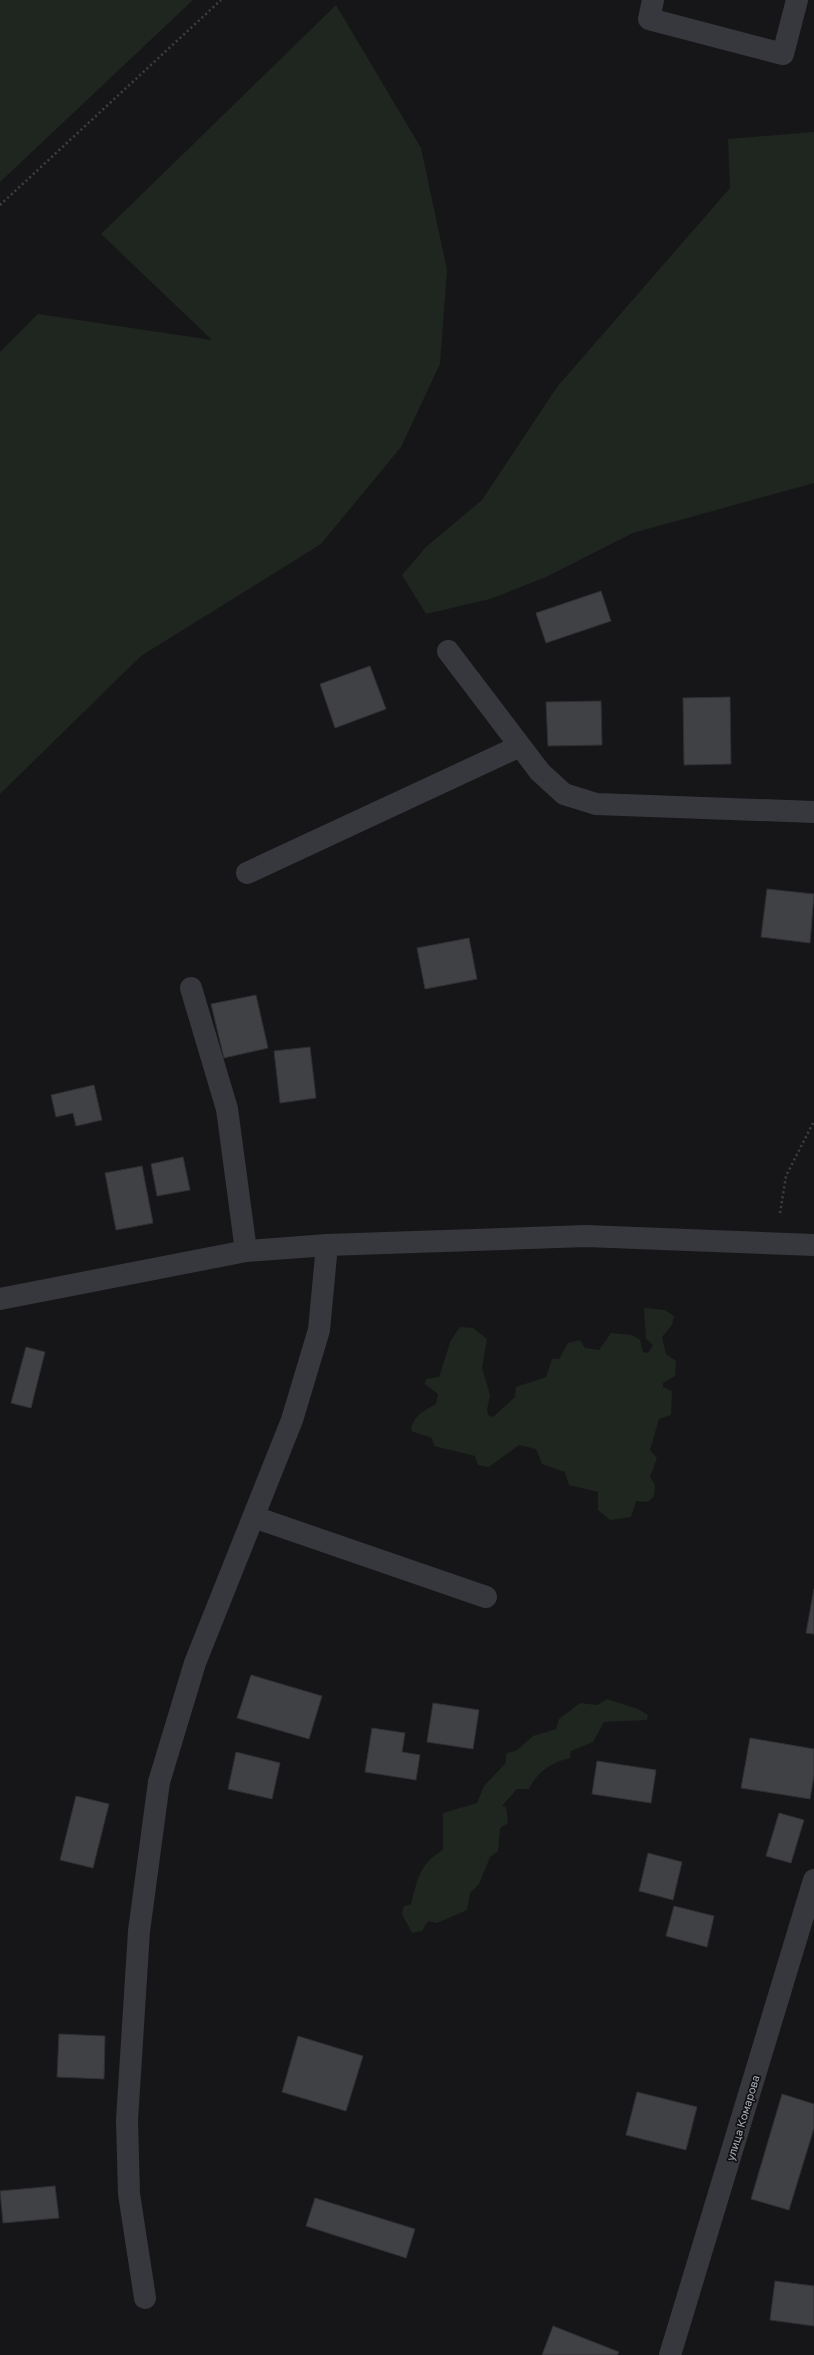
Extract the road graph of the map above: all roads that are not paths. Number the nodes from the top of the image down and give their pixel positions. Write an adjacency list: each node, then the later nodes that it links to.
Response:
1 (653, 0): 2 (street)
2 (797, 0)
3 (448, 650): 4 (street)
4 (520, 746): 5 (street); 6 (street)
5 (814, 812)
6 (247, 873)
7 (191, 988): 10 (street)
8 (327, 1245): 9 (street); 10 (street); 12 (street)
9 (814, 1245)
10 (246, 1251): 11 (street)
11 (0, 1299)
12 (254, 1517): 13 (street); 15 (street)
13 (486, 1598)
14 (814, 1880): 16 (street, улица Комарова)
15 (145, 2298)
16 (670, 2355)

